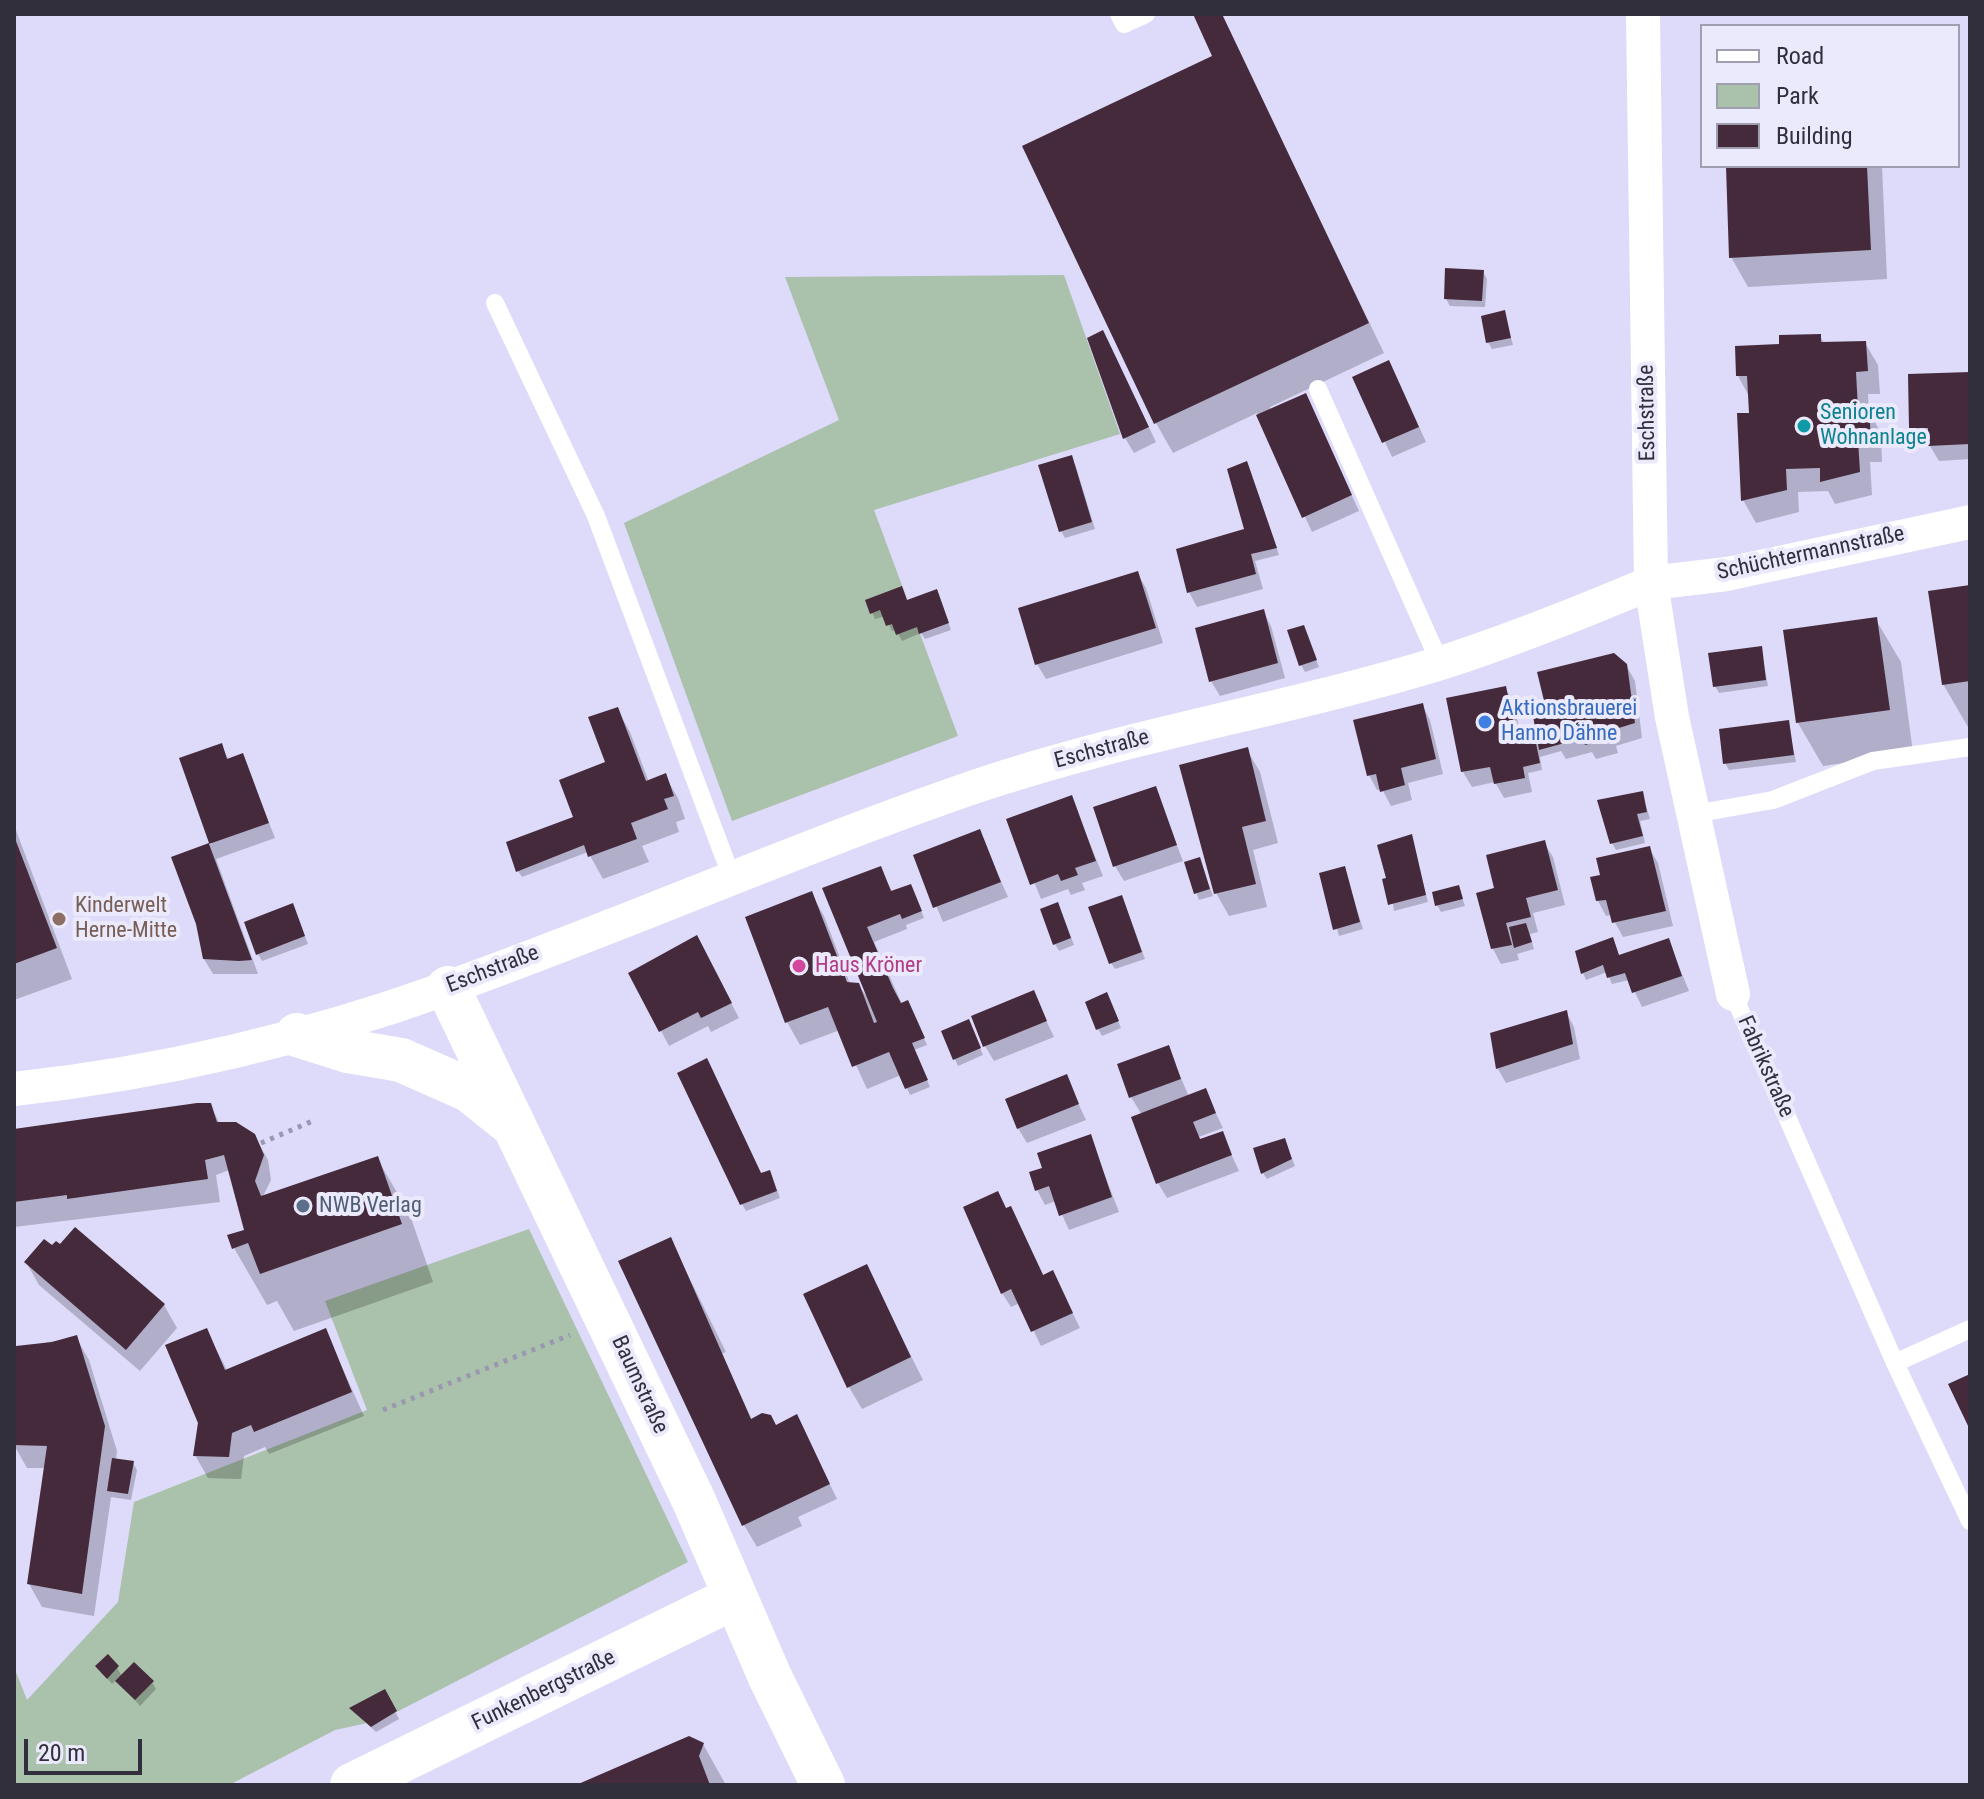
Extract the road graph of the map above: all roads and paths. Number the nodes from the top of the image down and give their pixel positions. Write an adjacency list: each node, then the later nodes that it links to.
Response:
1 (1119, 14): 2 (lane)
2 (1146, 14)
3 (1643, 14): 7 (street, Eschstraße)
4 (495, 303): 11 (lane)
5 (1318, 389): 8 (lane)
6 (1970, 522): 7 (street, Schüchtermannstraße)
7 (1651, 583): 8 (street, Eschstraße); 10 (street, Fabrikstraße)
8 (1440, 663): 11 (street, Eschstraße)
9 (1970, 747): 10 (lane)
10 (1694, 814): 13 (street, Fabrikstraße)
11 (732, 878): 12 (street, Eschstraße)
12 (448, 988): 14 (street, Eschstraße); 17 (street, Baumstraße)
13 (1733, 994): 21 (lane, Fabrikstraße)
14 (297, 1035): 15 (street, Eschstraße); 17 (street)
15 (14, 1089)
16 (315, 1120): 18 (path)
17 (518, 1128): 24 (street, Baumstraße)
18 (261, 1143)
19 (1970, 1329): 21 (lane)
20 (546, 1345): 22 (path)
21 (1895, 1363): 23 (lane, Fabrikstraße)
22 (383, 1410)
23 (1970, 1521)
24 (735, 1597): 25 (street, Funkenbergstraße); 26 (street, Baumstraße)
25 (352, 1785)
26 (823, 1785)

